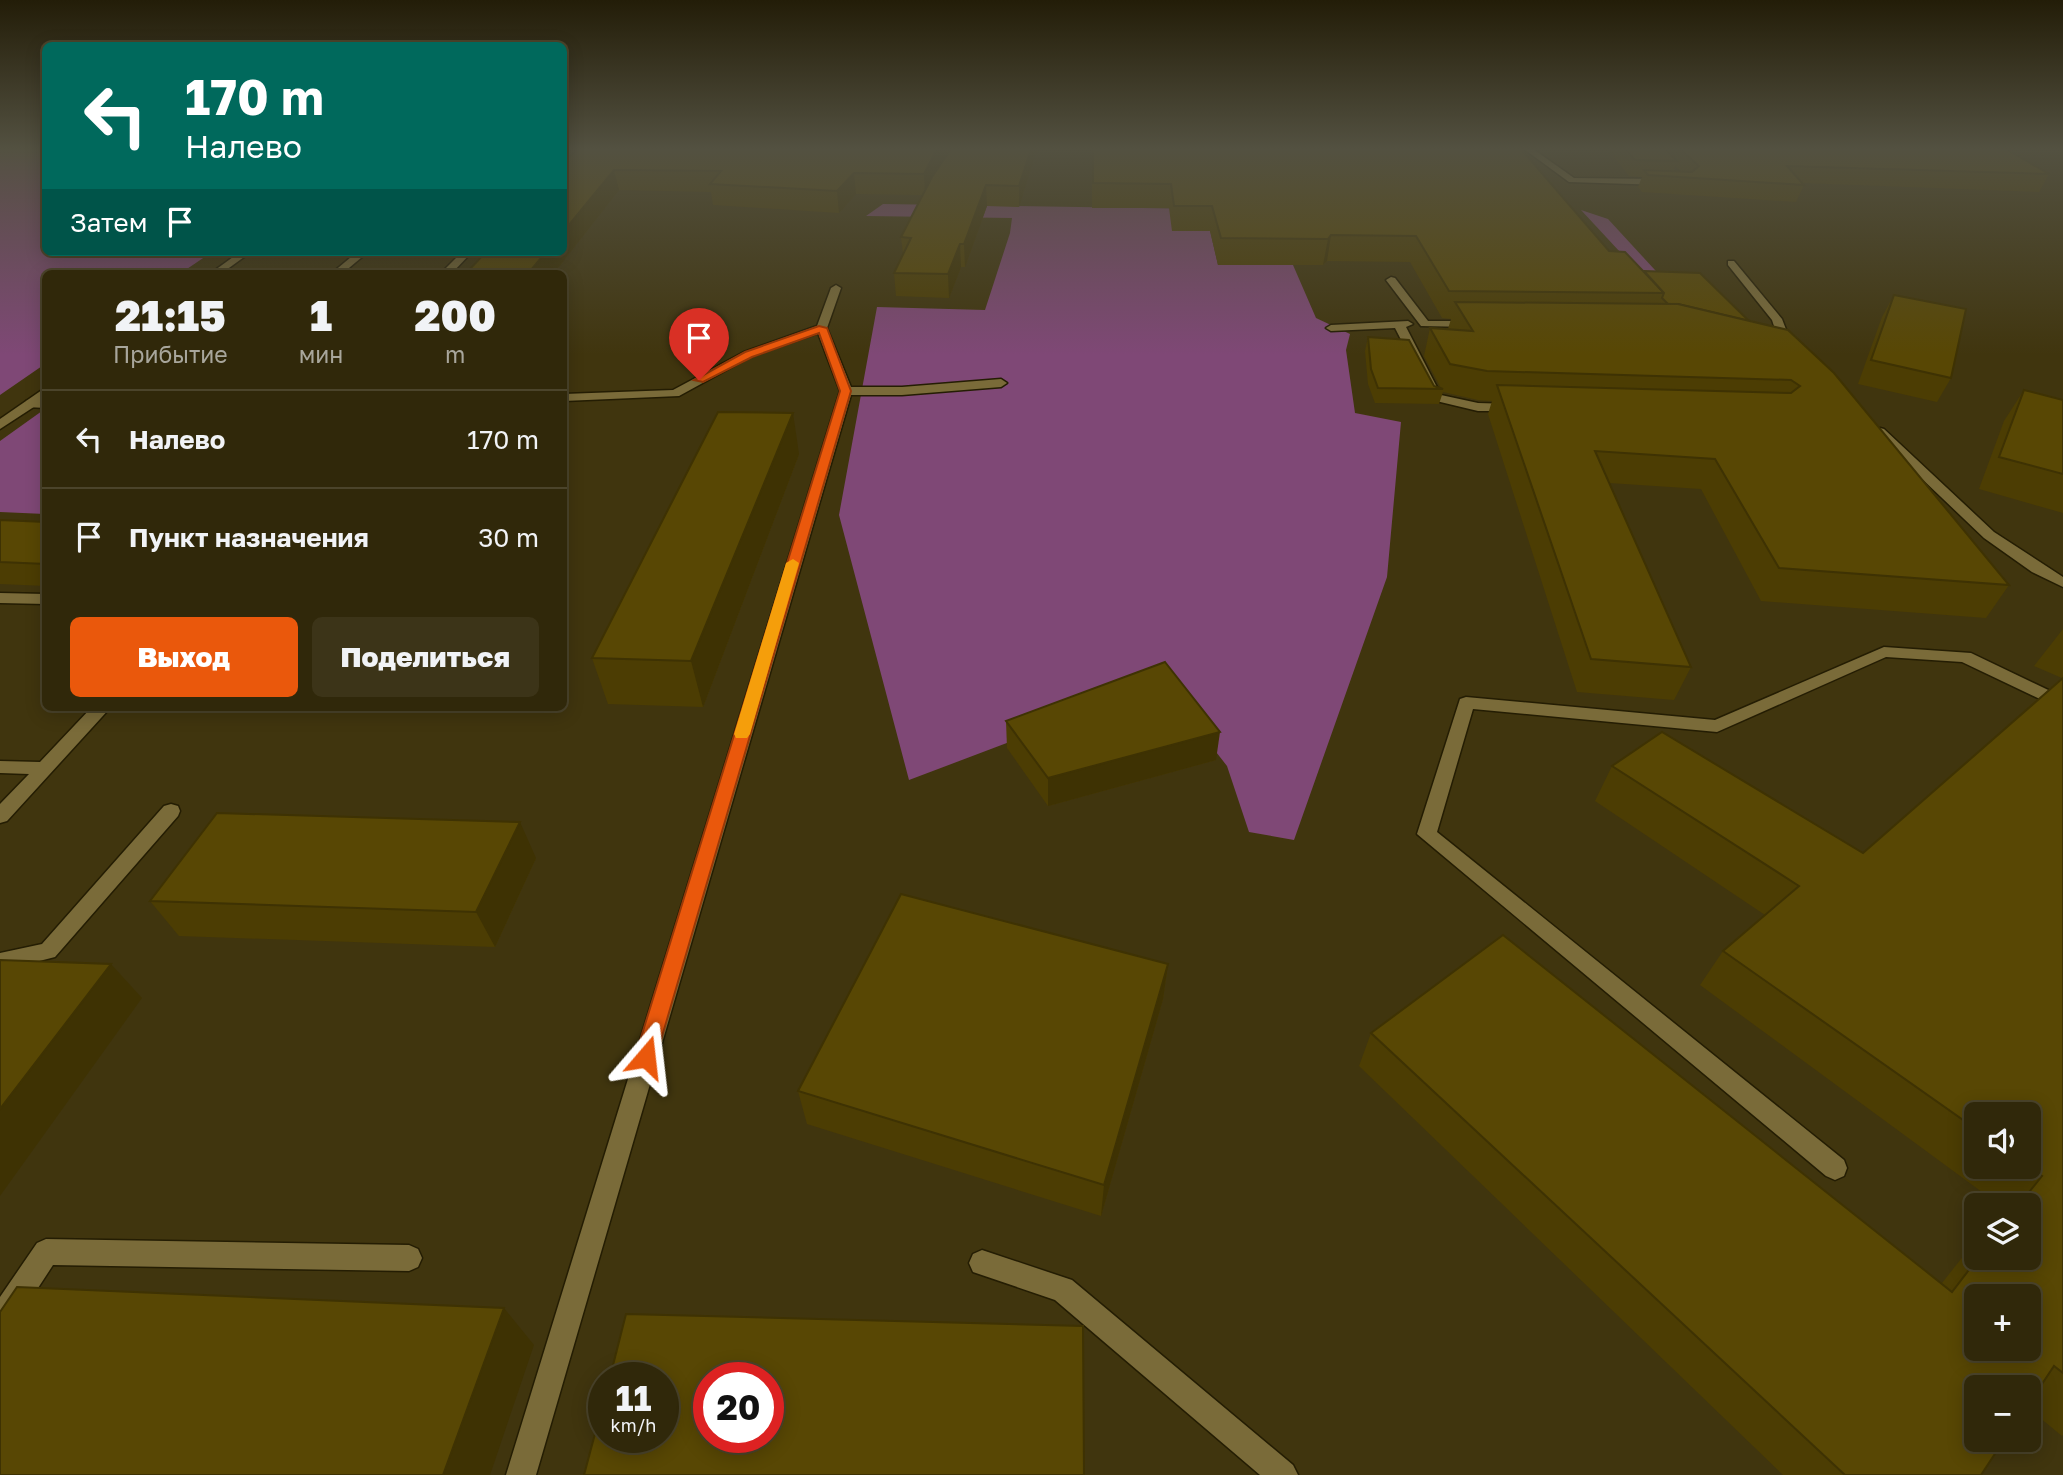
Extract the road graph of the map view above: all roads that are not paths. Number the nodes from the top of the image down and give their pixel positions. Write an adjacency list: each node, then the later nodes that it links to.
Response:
1 (240, 256): 5 (street)
2 (358, 256): 6 (street)
3 (463, 256): 7 (street)
4 (1731, 263): 15 (street)
5 (220, 270)
6 (341, 270)
7 (449, 270)
8 (1391, 280): 10 (street)
9 (836, 288): 13 (street)
10 (1426, 324): 11 (street); 12 (street)
11 (1479, 324)
12 (1399, 325): 14 (street); 22 (street)
13 (822, 328): 17 (street); 19 (street)
14 (1331, 328)
15 (1764, 349)
16 (1001, 383): 17 (street)
17 (846, 391): 39 (street)
18 (42, 396): 20 (street)
19 (567, 397)
20 (30, 404): 21 (street); 23 (street)
21 (42, 404)
22 (1519, 408)
23 (0, 425)
24 (1873, 425): 25 (street)
25 (2063, 583)
26 (0, 598): 27 (street)
27 (42, 599)
28 (2063, 704): 35 (street)
29 (98, 711): 31 (street)
30 (0, 767): 31 (street)
31 (43, 768): 33 (street)
32 (171, 811): 34 (street)
33 (0, 816)
34 (0, 962)
35 (1835, 1168)
36 (409, 1258): 38 (street)
37 (982, 1263): 40 (street)
38 (0, 1321)
39 (521, 1475)
40 (1283, 1475)

